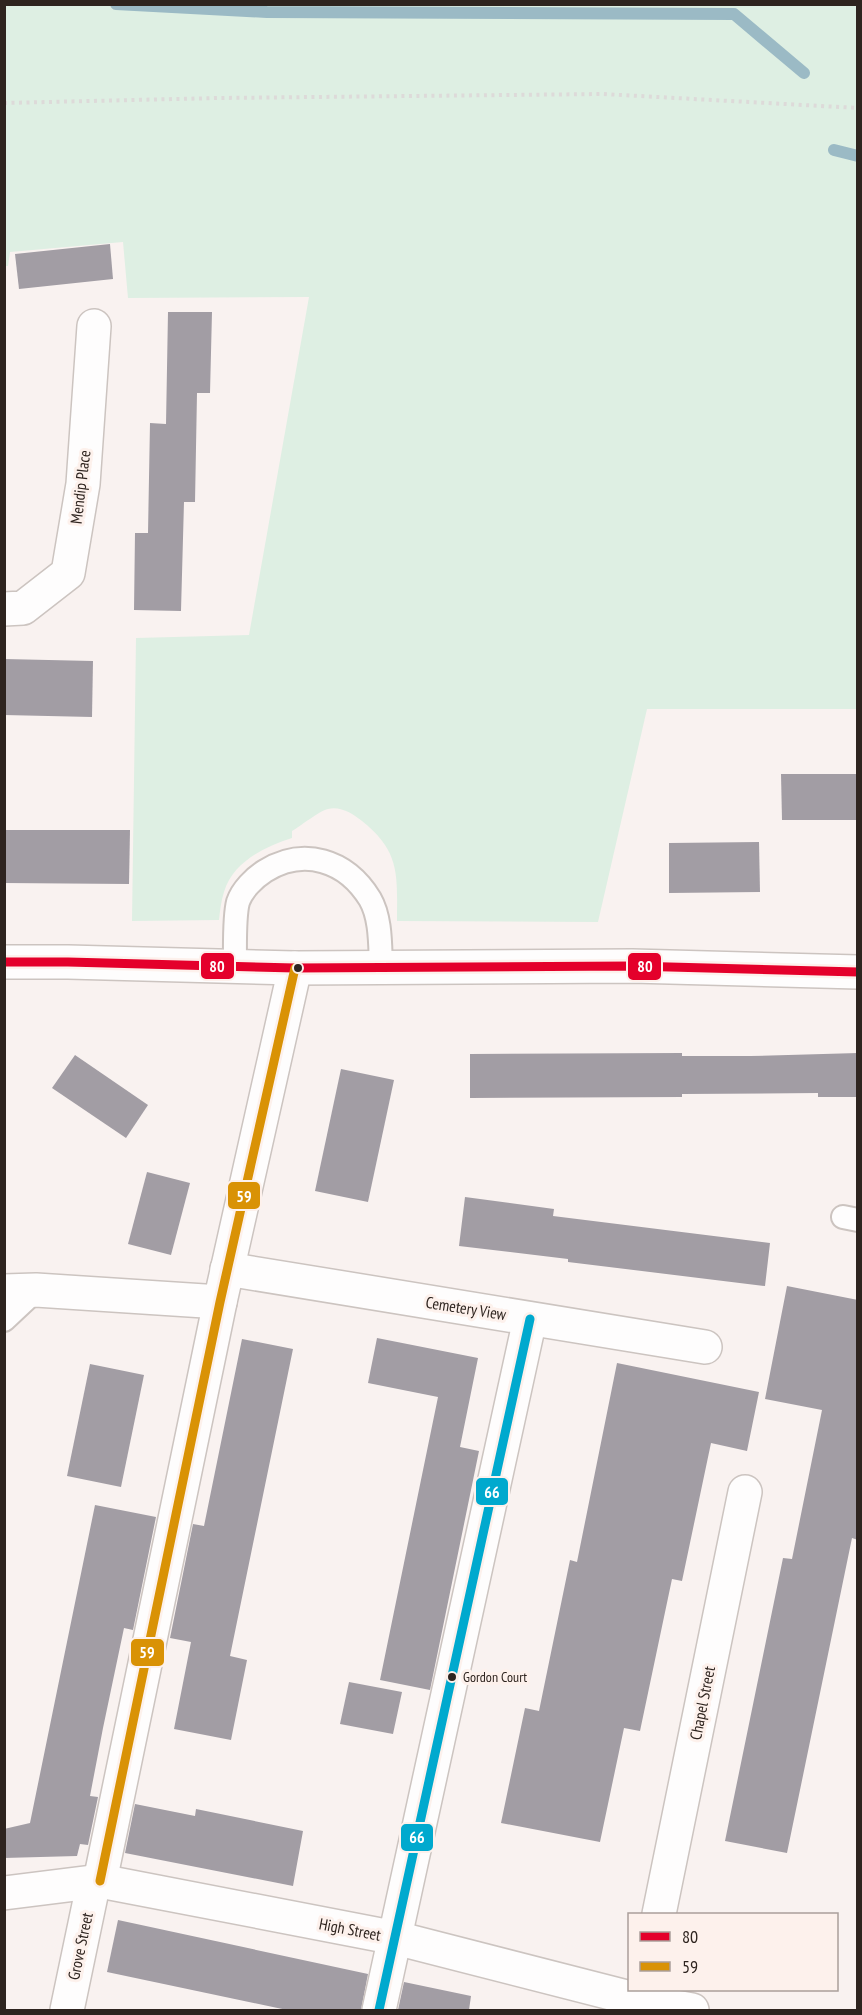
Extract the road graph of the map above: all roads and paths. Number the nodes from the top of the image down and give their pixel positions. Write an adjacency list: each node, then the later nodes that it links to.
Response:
1 (4, 103): 2 (path)
2 (858, 108)
3 (94, 326): 4 (street, Mendip Place)
4 (4, 609)
5 (4, 962): 6 (street)
6 (235, 966): 7 (lane); 8 (street)
7 (381, 966): 8 (street); 9 (street)
8 (296, 968): 10 (street, Grove Street)
9 (858, 972)
10 (227, 1269): 12 (street, Grove Street); 13 (street, Cemetery View)
11 (20, 1290): 12 (street); 14 (lane)
12 (220, 1302): 17 (street, Grove Street)
13 (530, 1319): 15 (street, Cemetery View); 20 (street)
14 (4, 1320)
15 (705, 1347)
16 (745, 1492): 19 (street, Chapel Street)
17 (97, 1881): 18 (street, High Street); 20 (street, High Street); 22 (street, Grove Street)
18 (4, 1893)
19 (659, 1913)
20 (396, 1938): 21 (street, High Street); 23 (street)
21 (643, 1995): 24 (street, High Street)
22 (67, 2010)
23 (379, 2010)
24 (692, 2010)

